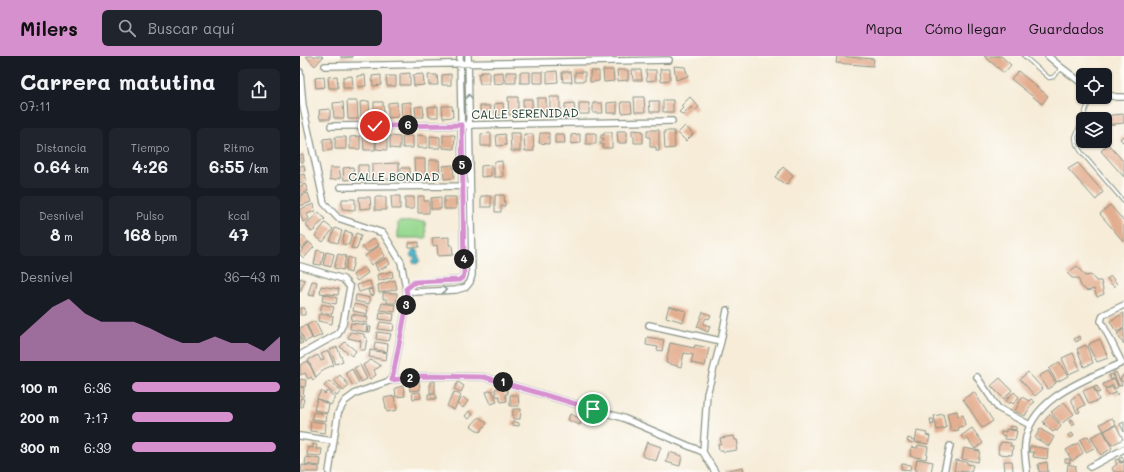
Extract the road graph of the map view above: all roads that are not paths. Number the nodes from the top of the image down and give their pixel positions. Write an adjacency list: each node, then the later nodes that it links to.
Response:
1 (460, 56): 6 (street)
2 (468, 56): 7 (street)
3 (1024, 56): 9 (lane)
4 (1048, 56): 9 (street)
5 (669, 60): 7 (street)
6 (460, 63): 7 (street); 8 (street); 16 (street)
7 (468, 63): 17 (street, one-way to 7)
8 (325, 66)
9 (1062, 68): 11 (street)
10 (300, 72): 26 (street)
11 (1076, 79)
12 (1112, 96): 13 (street)
13 (1124, 96)
14 (1088, 104): 22 (lane)
15 (672, 121): 17 (street, CALLE SERENIDAD)
16 (462, 125): 17 (street, CALLE SERENIDAD); 18 (street, CALLE SERENIDAD); 19 (street)
17 (470, 125): 20 (street)
18 (331, 126)
19 (463, 186): 20 (street, CALLE BONDAD); 21 (street, CALLE BONDAD); 24 (street)
20 (470, 186): 25 (street)
21 (341, 187)
22 (1124, 202)
23 (300, 266): 31 (street)
24 (459, 280): 25 (street); 26 (street)
25 (466, 287): 26 (street, one-way to 25)
26 (406, 289): 34 (street)
27 (1124, 305): 32 (street)
28 (727, 310): 30 (street)
29 (649, 325): 30 (street)
30 (721, 341): 40 (street)
31 (300, 355)
32 (1123, 363): 35 (street)
33 (977, 378): 35 (street)
34 (392, 380): 37 (street); 40 (street)
35 (1030, 425): 45 (street)
36 (300, 436): 37 (street)
37 (333, 441): 42 (street)
38 (950, 446): 44 (street)
39 (1124, 449): 41 (street)
40 (703, 452): 43 (street)
41 (1090, 467)
42 (329, 472)
43 (715, 472)
44 (944, 472)
45 (1027, 472)

